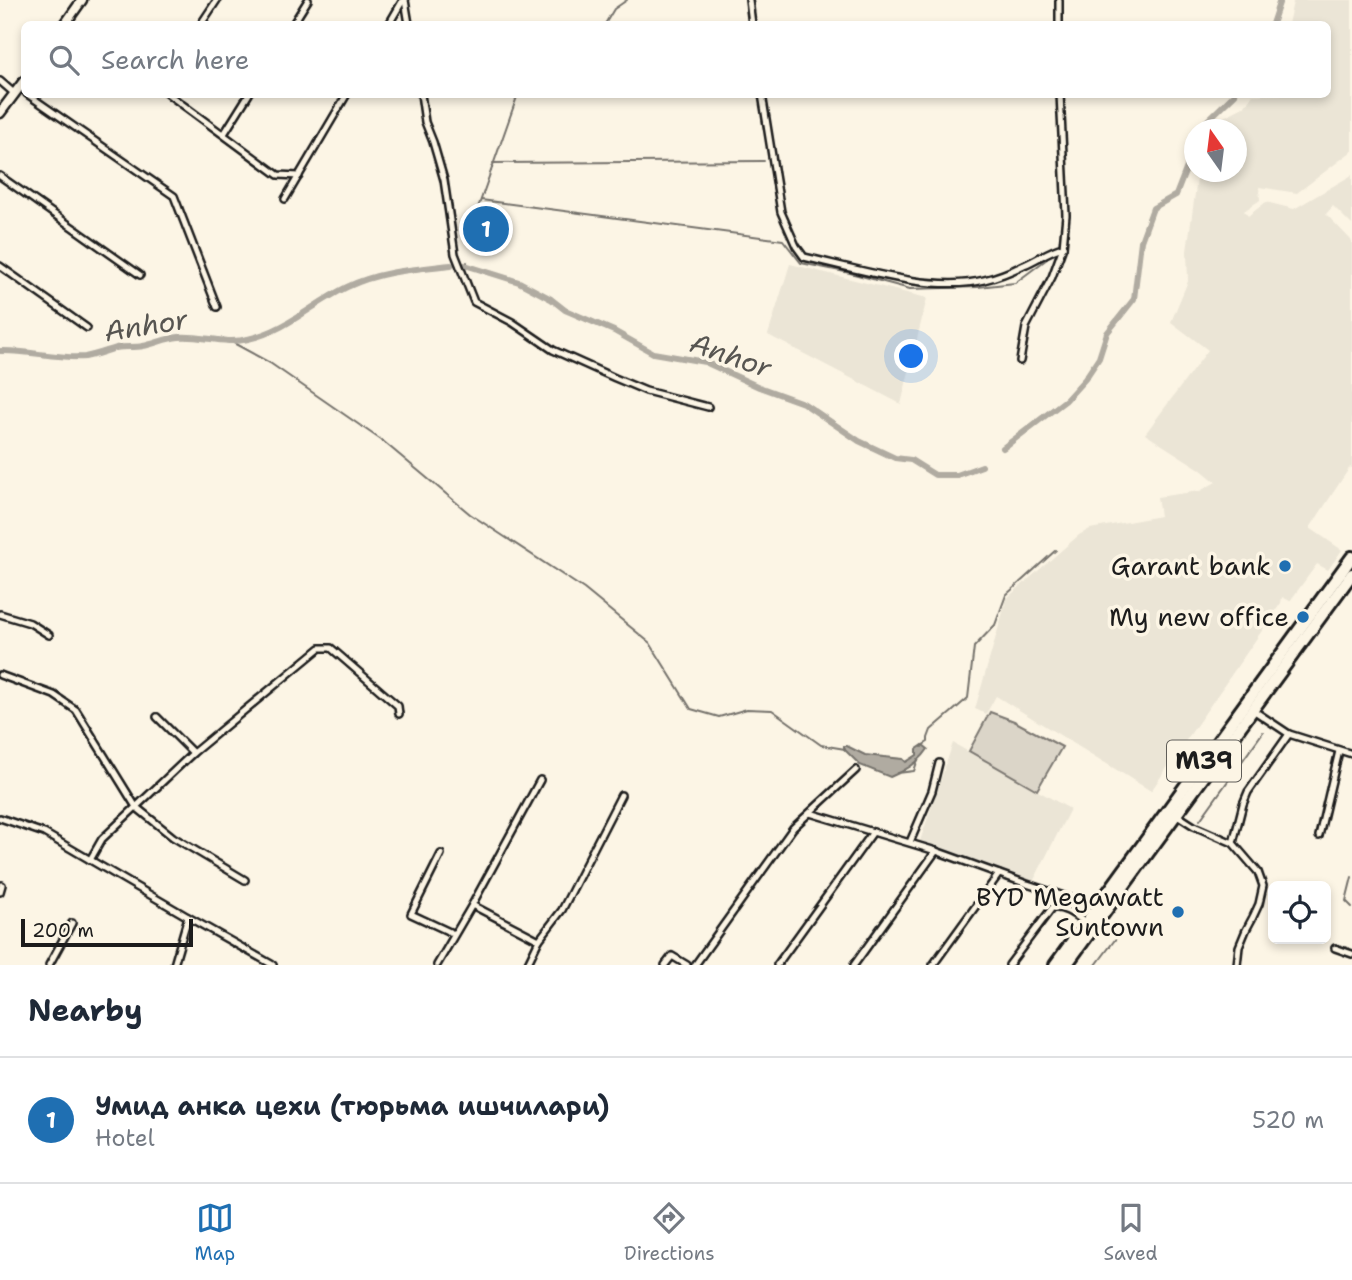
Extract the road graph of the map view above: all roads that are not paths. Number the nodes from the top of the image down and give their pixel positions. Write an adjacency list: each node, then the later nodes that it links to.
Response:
1 (82, 0): 7 (main road)
2 (217, 0): 8 (street)
3 (308, 0): 9 (street)
4 (404, 0): 10 (street); 11 (street)
5 (749, 0): 12 (street)
6 (1059, 0): 13 (street)
7 (70, 21)
8 (203, 21)
9 (295, 21)
10 (391, 21)
11 (408, 21)
12 (752, 21)
13 (1059, 21)
14 (0, 81): 15 (street)
15 (21, 93): 23 (main road)
16 (28, 98): 31 (street)
17 (174, 98): 24 (street)
18 (246, 98): 24 (street)
19 (345, 98): 26 (street)
20 (422, 98): 34 (street)
21 (763, 98): 28 (street)
22 (1060, 98): 28 (street)
23 (0, 113)
24 (224, 134): 26 (street)
25 (0, 176): 30 (street)
26 (299, 176): 27 (street)
27 (285, 199)
28 (1063, 247): 33 (street)
29 (0, 266): 32 (street)
30 (140, 275)
31 (217, 307)
32 (87, 328)
33 (1020, 361)
34 (708, 407)
35 (1352, 557): 66 (highway, M39)
36 (1352, 573): 40 (highway, M39)
37 (0, 614): 38 (street)
38 (49, 635)
39 (0, 675): 51 (street)
40 (1252, 710): 43 (street); 53 (highway, M39)
41 (399, 714): 45 (street)
42 (157, 717): 45 (street)
43 (1289, 734): 44 (street); 58 (street)
44 (1339, 751): 46 (street); 56 (street)
45 (193, 752): 51 (street)
46 (1352, 754)
47 (939, 763): 57 (street)
48 (856, 770): 52 (street)
49 (540, 780): 64 (street)
50 (621, 795): 69 (street)
51 (136, 807): 61 (street); 63 (street)
52 (810, 813): 55 (street); 79 (street)
53 (1176, 814): 58 (street); 85 (highway, M39)
54 (0, 818): 61 (street)
55 (873, 832): 57 (street); 80 (street)
56 (1319, 836)
57 (911, 842): 59 (street)
58 (1233, 843): 86 (street)
59 (936, 851): 62 (street); 81 (street)
60 (441, 854): 68 (street)
61 (90, 860): 65 (street)
62 (999, 874): 66 (street); 82 (street)
63 (245, 880)
64 (472, 905): 68 (street); 69 (street)
65 (188, 917): 73 (street); 74 (street)
66 (1090, 918): 83 (street); 84 (highway, M39)
67 (72, 923): 72 (street)
68 (454, 934): 75 (street)
69 (539, 940): 76 (street)
70 (1335, 948): 71 (street)
71 (1352, 954)
72 (49, 965)
73 (174, 965)
74 (273, 965)
75 (437, 965)
76 (527, 965)
77 (665, 965): 78 (street)
78 (687, 965)
79 (695, 965)
80 (777, 965)
81 (853, 965)
82 (933, 965)
83 (1009, 965)
84 (1055, 965)
85 (1066, 965)
86 (1237, 965)

